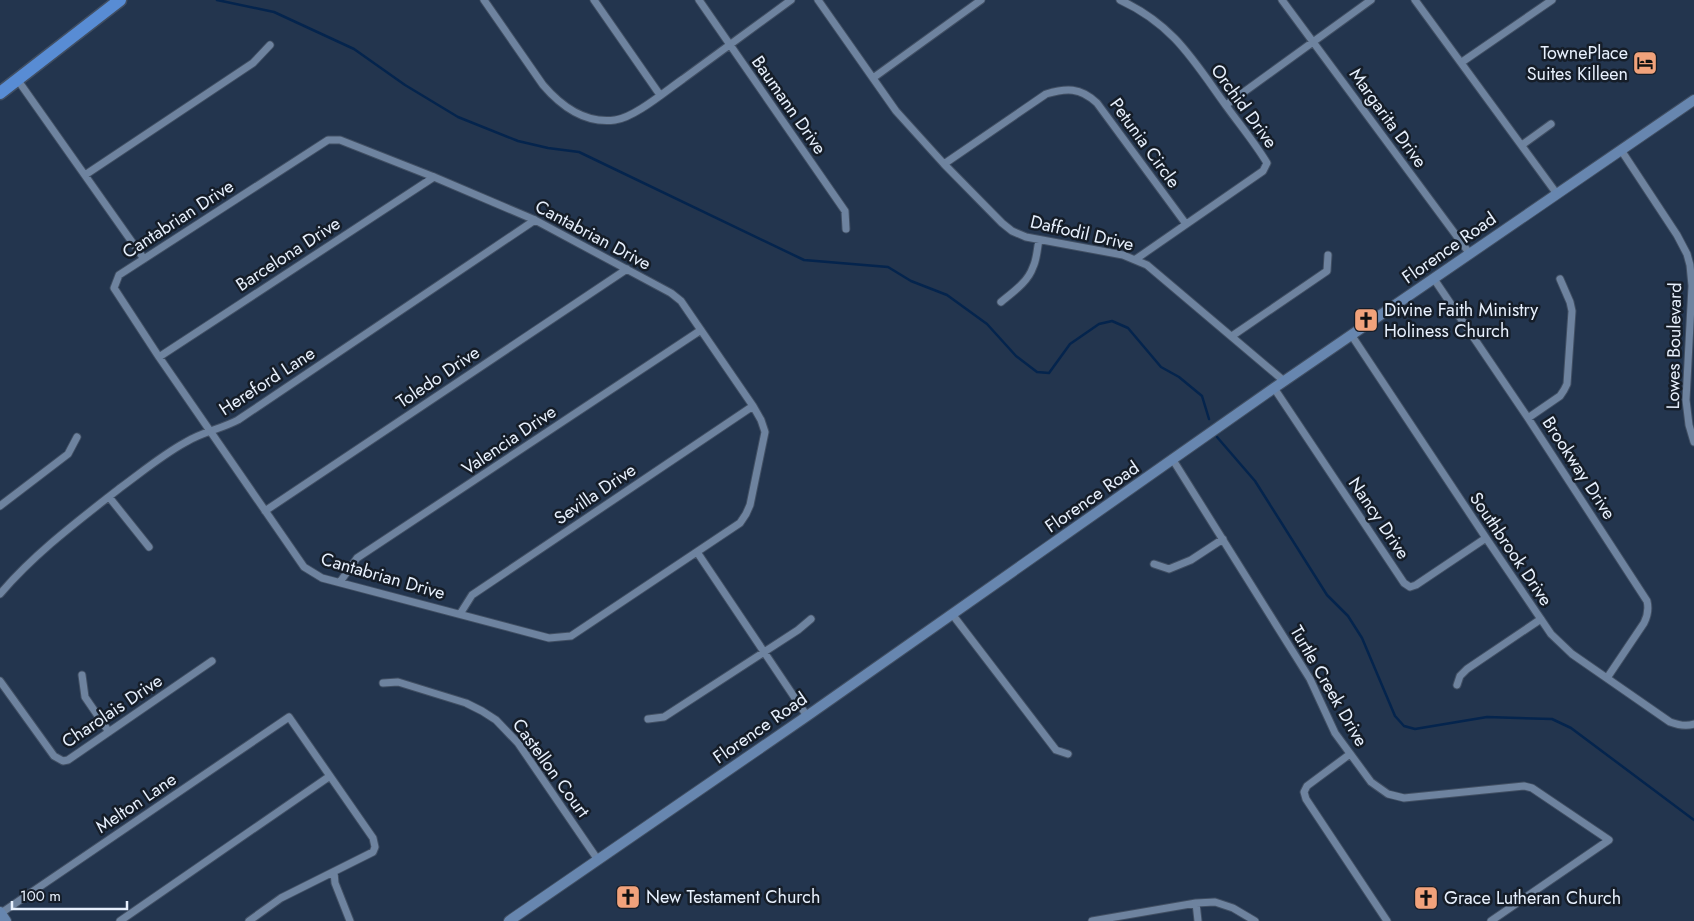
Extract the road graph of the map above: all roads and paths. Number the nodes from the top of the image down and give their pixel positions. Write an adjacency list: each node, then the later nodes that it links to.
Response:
1 (120, 0): 18 (highway)
2 (484, 0): 20 (street)
3 (594, 0): 20 (street)
4 (699, 0): 15 (street, Baumann Drive)
5 (791, 0): 15 (street)
6 (818, 0): 17 (street, Daffodil Drive)
7 (981, 0): 17 (street)
8 (1120, 0): 22 (street, Orchid Drive)
9 (1282, 0): 13 (street, Margarita Drive)
10 (1371, 0): 13 (street)
11 (1415, 0): 16 (street)
12 (1552, 0): 16 (street)
13 (1312, 42): 22 (street); 34 (street, Margarita Drive)
14 (270, 45): 27 (street)
15 (730, 45): 20 (street); 32 (street, Baumann Drive)
16 (1462, 62): 24 (street)
17 (873, 78): 26 (street, Daffodil Drive)
18 (18, 79): 19 (highway); 27 (street)
19 (0, 92)
20 (660, 95)
21 (1694, 100): 25 (street, Florence Road)
22 (1226, 105): 31 (street, Orchid Drive)
23 (1551, 124): 24 (street)
24 (1522, 145): 29 (street)
25 (1620, 150): 29 (street, Florence Road); 52 (street, Lowes Boulevard)
26 (944, 164): 31 (street, Petunia Circle); 33 (street, Daffodil Drive)
27 (84, 175): 36 (street)
28 (434, 177): 30 (street, Cantabrian Drive); 36 (street, Cantabrian Drive); 45 (street, Barcelona Drive)
29 (1557, 194): 34 (street, Florence Road)
30 (535, 220): 38 (street, Cantabrian Drive); 50 (street, Hereford Lane)
31 (1186, 224): 37 (street, Orchid Drive)
32 (846, 229)
33 (1039, 240): 37 (street, Daffodil Drive); 41 (street)
34 (1470, 254): 39 (street, Florence Road)
35 (1328, 255): 43 (street)
36 (144, 259): 45 (street, Cantabrian Drive)
37 (1136, 259): 43 (street, Daffodil Drive)
38 (627, 269): 42 (street, Cantabrian Drive); 56 (street, Toledo Drive)
39 (1434, 279): 44 (street, Florence Road); 49 (street, Brookway Drive)
40 (1560, 279): 49 (street)
41 (1001, 302)
42 (701, 330): 48 (street, Cantabrian Drive); 62 (street, Valencia Drive)
43 (1232, 336): 46 (street, Daffodil Drive)
44 (1352, 336): 46 (street, Florence Road); 57 (street, Southbrook Drive)
45 (159, 357): 50 (street, Cantabrian Drive)
46 (1284, 381): 47 (street, Florence Road)
47 (1274, 388): 53 (street, Florence Road); 57 (street, Nancy Drive)
48 (753, 406): 60 (street, Cantabrian Drive); 64 (street, Sevilla Drive)
49 (1528, 418): 71 (street, Brookway Drive)
50 (212, 432): 54 (street, Hereford Lane); 56 (street, Cantabrian Drive)
51 (76, 436): 55 (street)
52 (1694, 442)
53 (1173, 460): 58 (street, Turtle Creek Drive); 65 (street, Florence Road)
54 (109, 497): 59 (street); 63 (street, Hereford Lane)
55 (0, 506)
56 (265, 511): 62 (street, Cantabrian Drive)
57 (1486, 538): 67 (street, Southbrook Drive)
58 (1223, 539): 61 (street); 80 (street, Turtle Creek Drive)
59 (149, 547)
60 (697, 552): 64 (street, Cantabrian Drive); 68 (street)
61 (1154, 564)
62 (340, 582): 64 (street, Cantabrian Drive)
63 (0, 592)
64 (460, 614)
65 (952, 614): 75 (street, Florence Road); 79 (street)
66 (811, 619): 68 (street)
67 (1541, 619): 71 (street, Southbrook Drive); 74 (street)
68 (763, 651): 75 (street); 76 (street)
69 (212, 661): 78 (street, Charolais Drive)
70 (82, 676): 78 (street)
71 (1607, 678): 77 (street, Southbrook Drive)
72 (0, 681): 78 (street, Charolais Drive)
73 (383, 682): 82 (street, Castellon Court)
74 (1457, 685)
75 (807, 716): 82 (street, Florence Road)
76 (648, 719)
77 (1694, 724)
78 (109, 732)
79 (1068, 754)
80 (1350, 754): 94 (street); 95 (street, Turtle Creek Drive)
81 (330, 776): 83 (street); 85 (street, Melton Lane); 88 (street)
82 (598, 860): 90 (street, Florence Road)
83 (334, 872): 86 (street); 89 (street)
84 (1196, 902): 91 (street); 92 (street); 93 (street)
85 (0, 913): 87 (street)
86 (346, 920)
87 (6, 921)
88 (120, 921)
89 (249, 921)
90 (510, 921)
91 (1092, 921)
92 (1198, 921)
93 (1255, 921)
94 (1388, 921)
95 (1491, 921)

